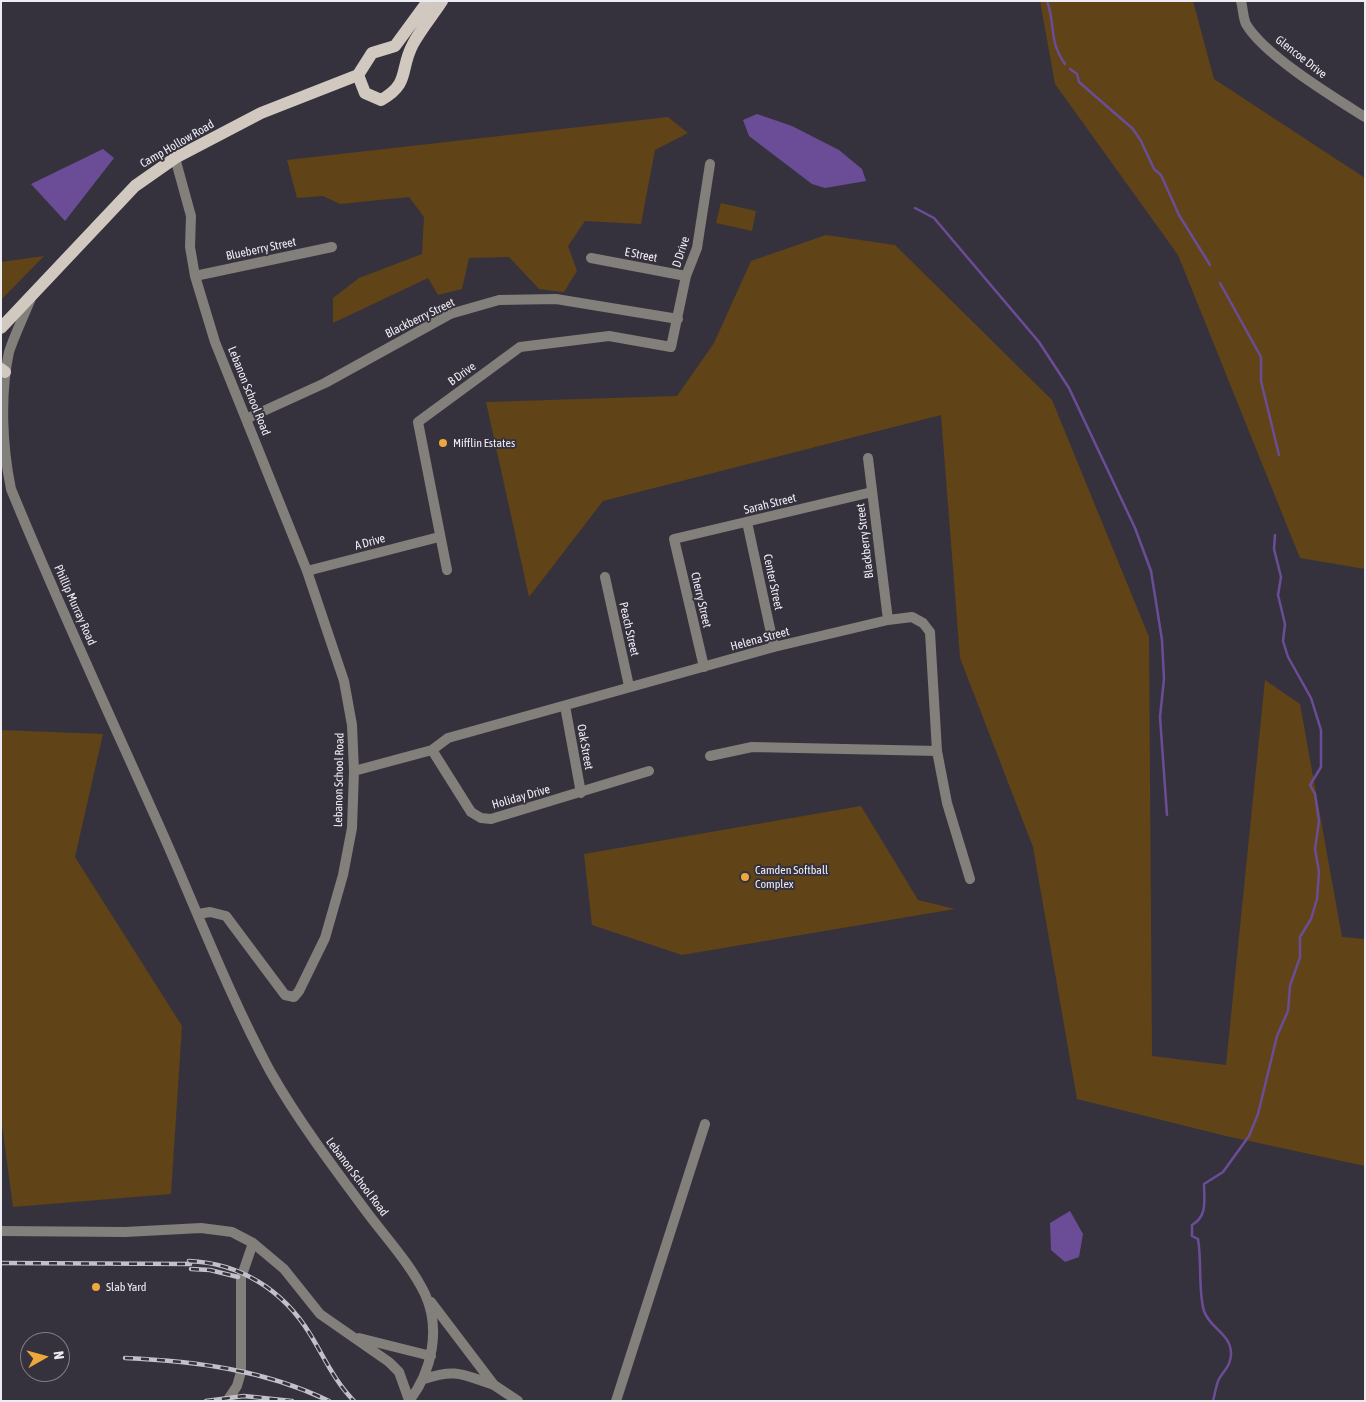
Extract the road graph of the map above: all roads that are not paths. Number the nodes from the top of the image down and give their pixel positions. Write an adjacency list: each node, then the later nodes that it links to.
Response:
1 (428, 1): 4 (main road)
2 (442, 1): 4 (main road)
3 (1242, 1): 5 (street, Glencoe Drive)
4 (358, 75): 6 (main road, Camp Hollow Road)
5 (1365, 116)
6 (175, 158): 10 (street, Lebanon School Road); 12 (main road, Camp Hollow Road)
7 (710, 164): 11 (street, D Drive)
8 (332, 247): 10 (street, Blueberry Street)
9 (591, 258): 11 (street, E Street)
10 (195, 276): 17 (street, Lebanon School Road)
11 (686, 276): 13 (street, D Drive)
12 (33, 295): 14 (main road, Camp Hollow Road); 16 (street, Phillip Murray Road)
13 (678, 319): 15 (street, D Drive); 17 (street, Blackberry Street)
14 (1, 328)
15 (671, 347): 21 (street, B Drive)
16 (3, 370): 38 (street, Phillip Murray Road)
17 (246, 419): 24 (street, Lebanon School Road)
18 (868, 458): 19 (street, Blackberry Street)
19 (872, 492): 20 (street, Sarah Street); 26 (street, Blackberry Street)
20 (747, 522): 22 (street, Sarah Street); 27 (street, Center Street)
21 (439, 537): 23 (street, B Drive); 24 (street, A Drive)
22 (674, 539): 28 (street, Cherry Street)
23 (447, 570)
24 (307, 571): 34 (street, Lebanon School Road)
25 (605, 577): 29 (street, Peach Street)
26 (888, 620): 27 (street, Helena Street); 32 (street, Helena Street)
27 (774, 647): 28 (street, Helena Street)
28 (704, 667): 29 (street, Helena Street)
29 (629, 686): 30 (street, Helena Street)
30 (565, 706): 31 (street, Helena Street); 36 (street, Oak Street)
31 (432, 750): 34 (street, Helena Street); 36 (street, Holiday Drive)
32 (937, 751): 33 (street); 37 (street, Helena Street)
33 (710, 756)
34 (354, 771): 38 (street, Lebanon School Road)
35 (649, 771): 36 (street, Holiday Drive)
36 (581, 793)
37 (970, 878)
38 (198, 914): 42 (street, Lebanon School Road)
39 (705, 1124): 50 (street)
40 (1, 1231): 41 (street)
41 (253, 1243): 43 (street); 47 (street)
42 (425, 1295): 44 (street, Lebanon School Road); 46 (street)
43 (349, 1336): 44 (street); 48 (street)
44 (430, 1356): 45 (street, Lebanon School Road)
45 (424, 1379): 46 (street); 48 (street, Lebanon School Road)
46 (494, 1385): 49 (street)
47 (227, 1401)
48 (409, 1401)
49 (518, 1401)
50 (616, 1401)

